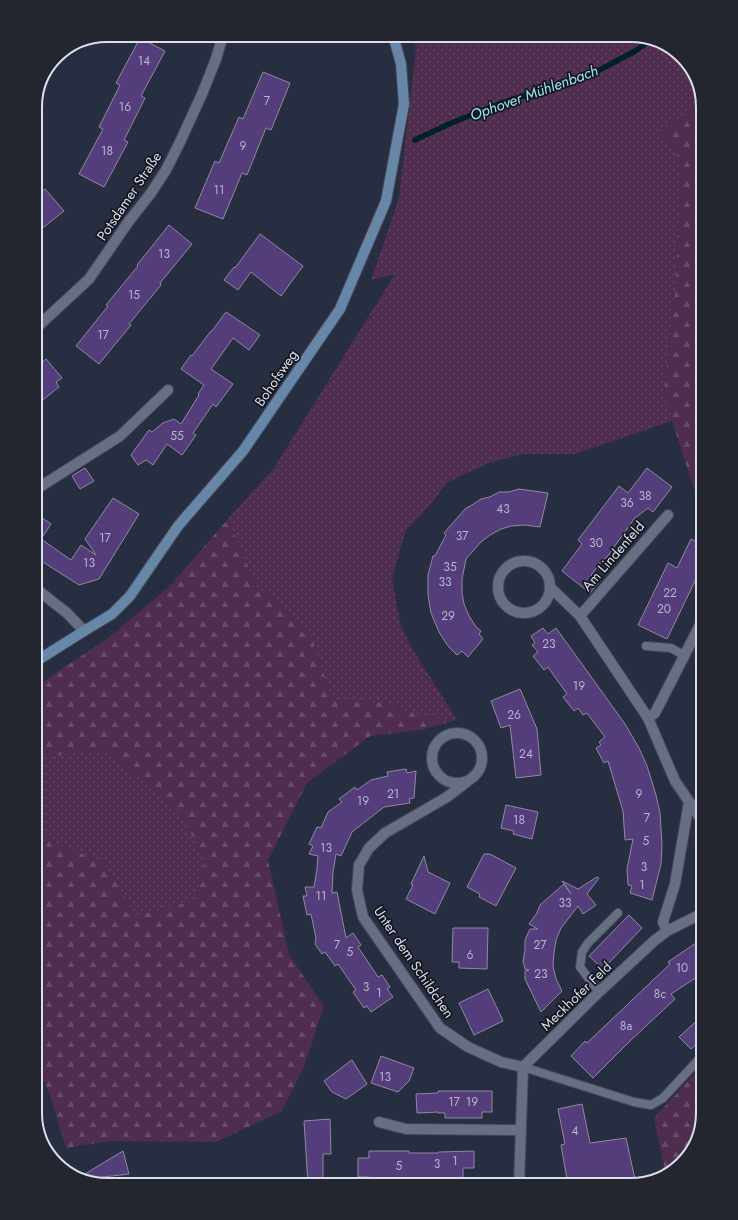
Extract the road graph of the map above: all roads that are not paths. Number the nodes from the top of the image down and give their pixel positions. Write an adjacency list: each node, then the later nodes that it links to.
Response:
1 (221, 42): 3 (street, Potsdamer Straße)
2 (394, 42): 10 (street, Bohofsweg)
3 (42, 323)
4 (168, 390): 5 (street)
5 (42, 486)
6 (668, 515): 9 (street, Am Lindenfeld)
7 (550, 587): 7 (street); 9 (street)
8 (42, 593): 10 (street)
9 (580, 616): 15 (street)
10 (84, 631): 14 (street, Bohofsweg)
11 (696, 633): 13 (street)
12 (646, 646): 13 (lane)
13 (684, 656): 15 (street)
14 (42, 658)
15 (648, 718): 17 (street)
16 (468, 781): 16 (street, Unter dem Schildchen); 24 (street, Unter dem Schildchen)
17 (689, 802): 18 (street); 21 (street)
18 (696, 812)
19 (618, 913): 22 (lane)
20 (696, 916): 21 (street, Meckhofer Feld)
21 (667, 931): 22 (street, Meckhofer Feld)
22 (599, 992): 24 (street, Meckhofer Feld)
23 (696, 1063): 24 (lane)
24 (523, 1066): 26 (street)
25 (379, 1122): 26 (street)
26 (520, 1130): 27 (street)
27 (519, 1178)

